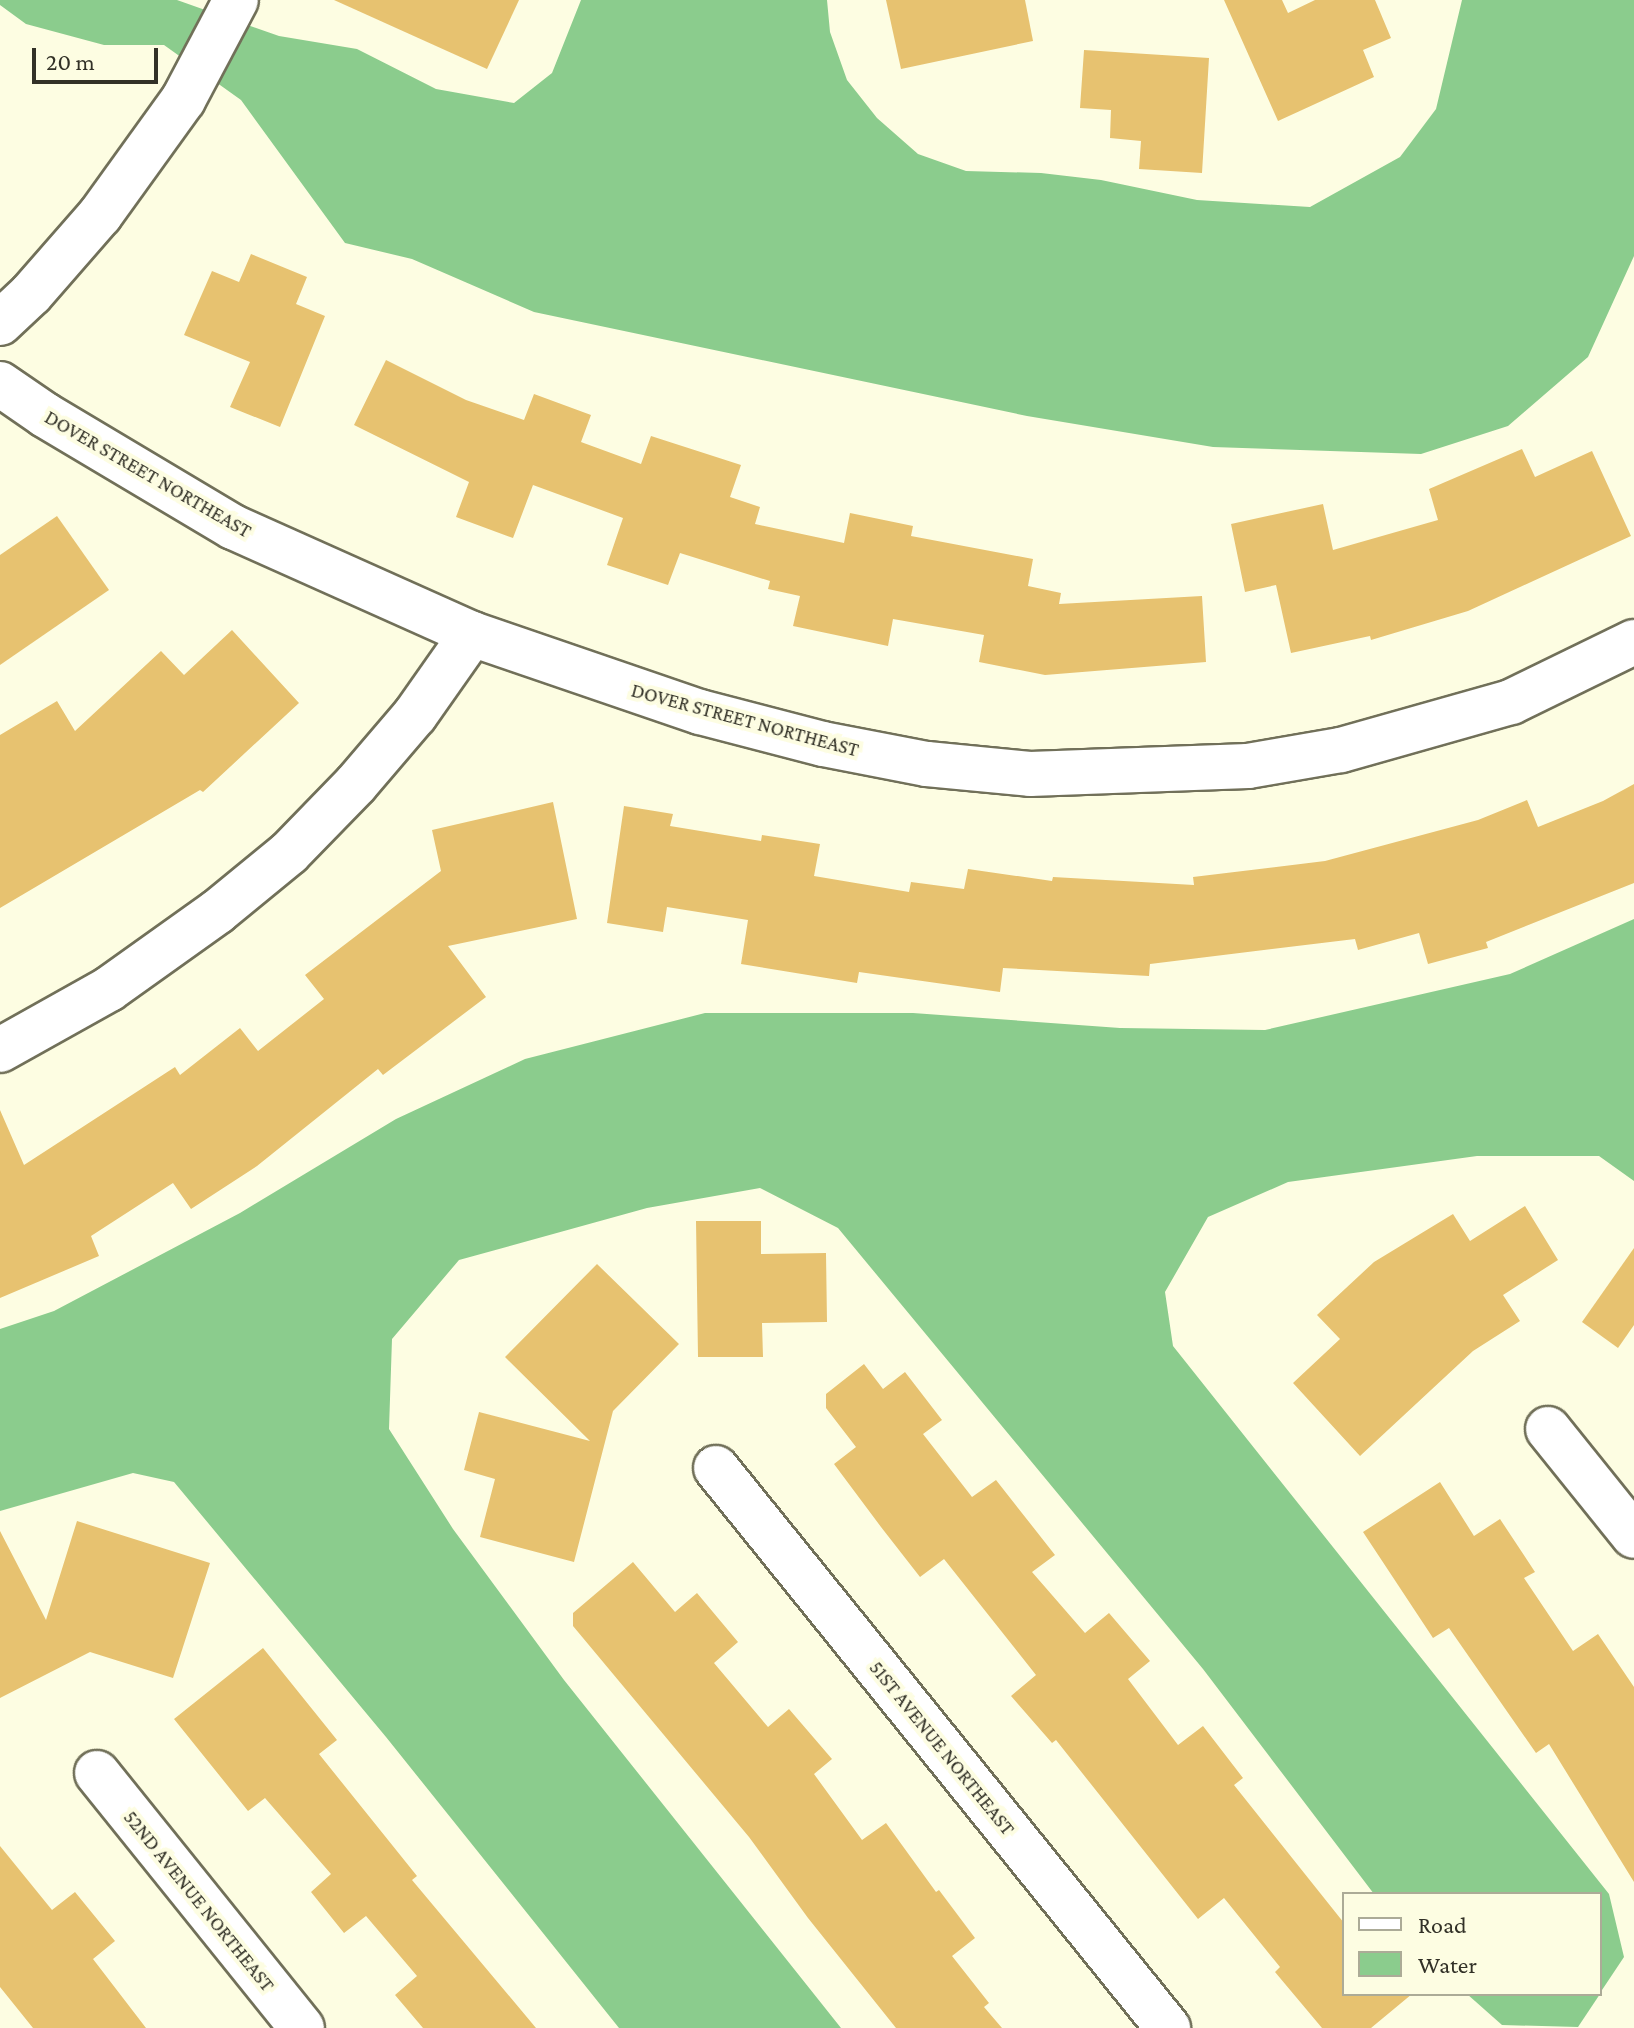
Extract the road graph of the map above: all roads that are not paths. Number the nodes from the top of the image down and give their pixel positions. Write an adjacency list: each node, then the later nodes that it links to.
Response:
1 (236, 0): 2 (street)
2 (0, 323)
3 (0, 384): 4 (street, DOVER STREET NORTHEAST)
4 (472, 634): 5 (street, DOVER STREET NORTHEAST); 6 (street)
5 (1634, 642)
6 (0, 1050)
7 (1548, 1429): 9 (street)
8 (716, 1468): 12 (street, 51ST AVENUE NORTHEAST)
9 (1634, 1536)
10 (97, 1773): 11 (street, 52ND AVENUE NORTHEAST)
11 (302, 2028)
12 (1168, 2028)

